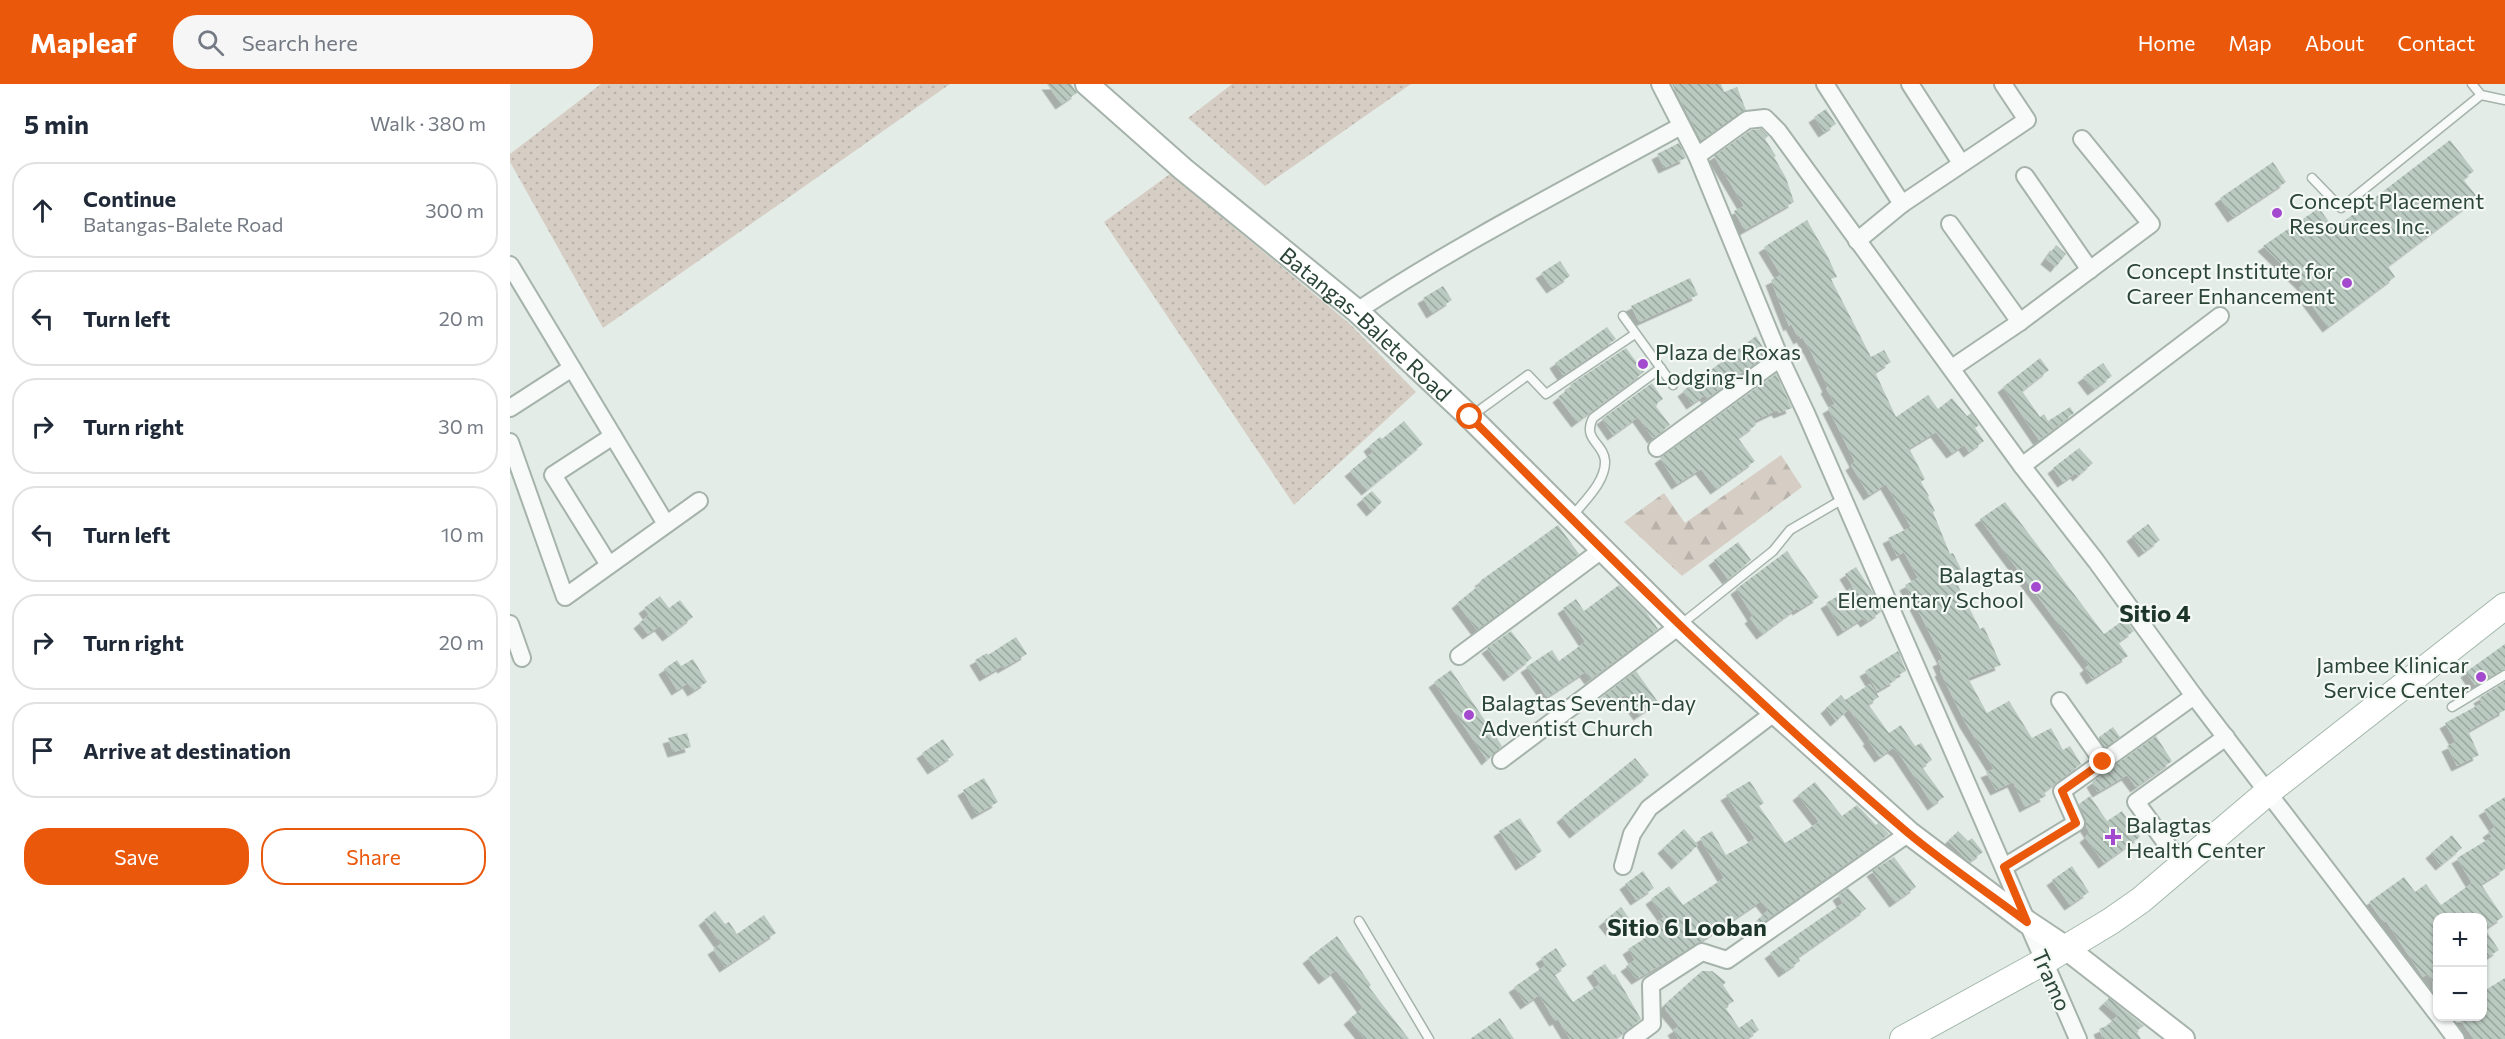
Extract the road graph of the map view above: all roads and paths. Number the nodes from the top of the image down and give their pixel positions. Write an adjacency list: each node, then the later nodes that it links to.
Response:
1 (1087, 84): 20 (main road, Batangas-Balete Road)
2 (1660, 84): 9 (street, Tramo)
3 (1825, 84): 15 (street)
4 (1910, 84): 12 (street)
5 (2003, 84): 12 (street)
6 (2472, 84): 7 (lane)
7 (2481, 95): 8 (lane); 14 (lane)
8 (2505, 100)
9 (1681, 126): 11 (street, Tramo); 20 (street)
10 (2082, 139): 19 (street)
11 (1697, 156): 17 (street); 25 (street, Tramo)
12 (1961, 163): 15 (street)
13 (2025, 176): 19 (street)
14 (2312, 178)
15 (1902, 204): 17 (street)
16 (1950, 224): 23 (street)
17 (1857, 241): 28 (street)
18 (510, 265): 26 (street)
19 (2090, 270): 23 (street)
20 (1357, 311): 31 (main road, Batangas-Balete Road)
21 (1623, 316): 24 (lane)
22 (2220, 316): 35 (street)
23 (2020, 322): 28 (street)
24 (1635, 334): 27 (lane); 31 (lane)
25 (1780, 358): 34 (street); 36 (street, Tramo)
26 (572, 368): 30 (street); 32 (street)
27 (1661, 368): 29 (lane); 38 (lane)
28 (1952, 368): 35 (street)
29 (1673, 385)
30 (510, 408)
31 (1470, 417): 38 (main road, Batangas-Balete Road)
32 (613, 436): 39 (street); 41 (street)
33 (510, 442): 41 (street)
34 (1657, 448)
35 (2022, 466): 48 (street)
36 (1843, 499): 44 (lane); 59 (street, Tramo)
37 (699, 501): 39 (street)
38 (1570, 518): 40 (main road, Batangas-Balete Road)
39 (666, 524): 41 (street)
40 (1603, 549): 44 (main road, Batangas-Balete Road); 45 (street)
41 (609, 566)
42 (2505, 606): 55 (main road)
43 (510, 624): 46 (street)
44 (1678, 626): 51 (main road, Batangas-Balete Road); 53 (street)
45 (1459, 656)
46 (522, 658)
47 (2505, 675): 50 (lane)
48 (2194, 696): 52 (street); 54 (street)
49 (2060, 701): 54 (street)
50 (2452, 707)
51 (1774, 713): 56 (main road, Batangas-Balete Road); 58 (street)
52 (2226, 737): 55 (street); 57 (street)
53 (1500, 760)
54 (2103, 762): 59 (street)
55 (2268, 792): 57 (main road); 64 (street)
56 (1909, 833): 61 (main road, Batangas-Balete Road); 67 (street)
57 (2182, 865): 62 (main road)
58 (1623, 866)
59 (2004, 867): 61 (street, Tramo)
60 (1359, 921): 66 (lane)
61 (2027, 922): 62 (main road, Batangas-Balete Road); 63 (street, Tramo)
62 (2066, 948): 63 (main road); 70 (main road, Batangas-Balete Road)
63 (2043, 962): 68 (main road); 69 (street, Tramo)
64 (2433, 1009)
65 (2442, 1021): 71 (street)
66 (1428, 1039)
67 (1632, 1039)
68 (1903, 1039)
69 (2078, 1039)
70 (2183, 1039)
71 (2456, 1039)

